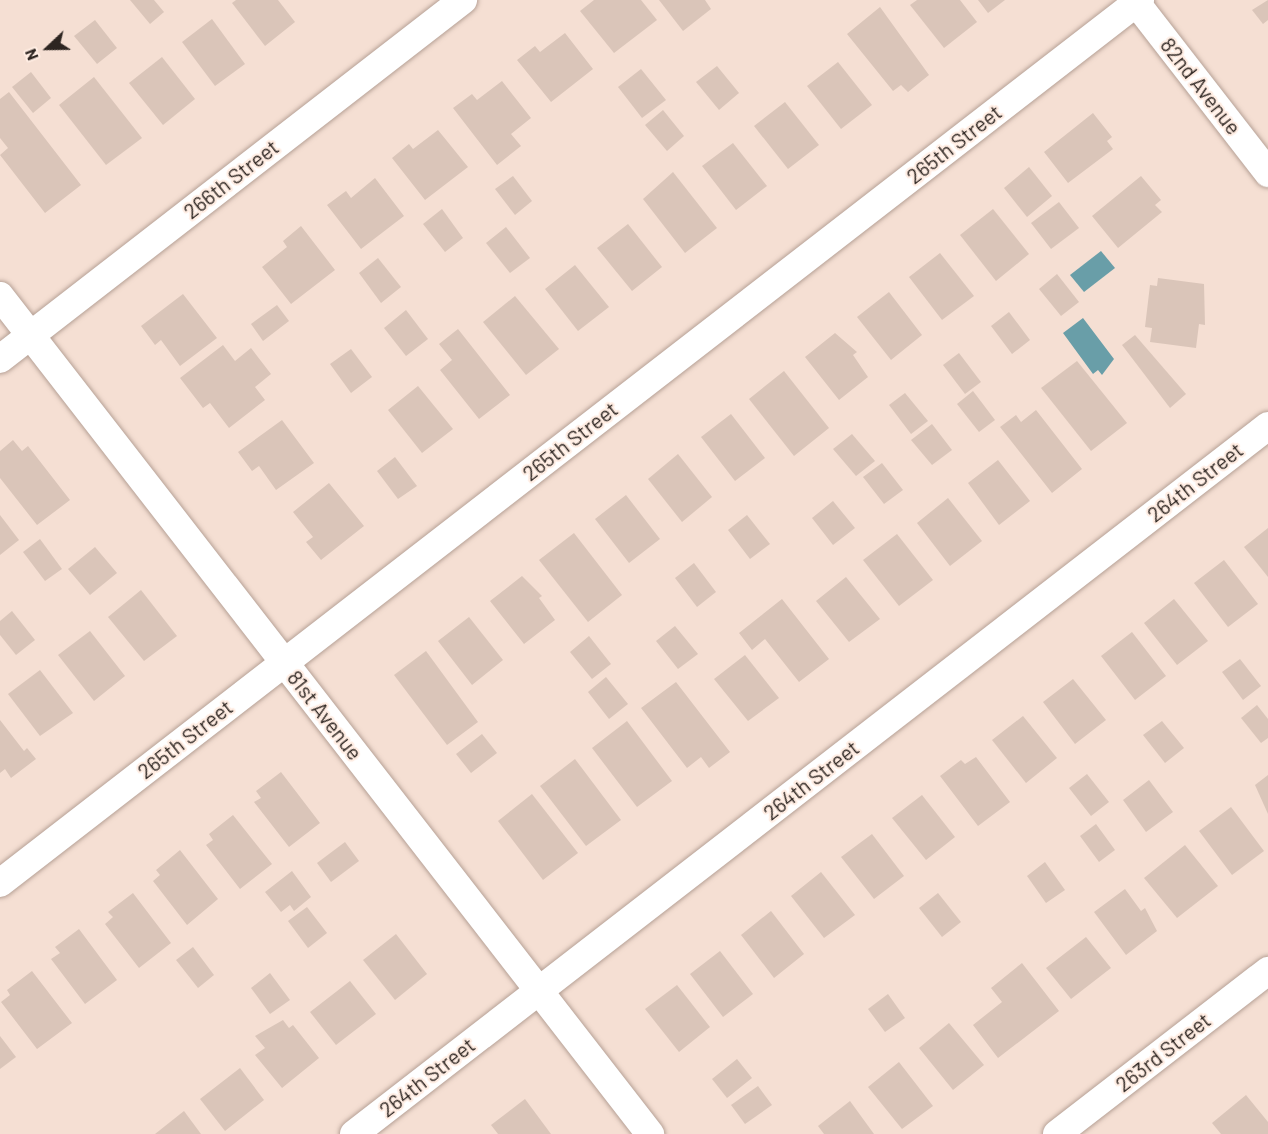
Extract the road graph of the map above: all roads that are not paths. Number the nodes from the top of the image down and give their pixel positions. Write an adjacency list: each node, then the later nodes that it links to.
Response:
1 (463, 0): 5 (street, 266th Street)
2 (1136, 1): 3 (street, 82nd Avenue); 8 (street, 265th Street)
3 (1268, 173)
4 (0, 296): 5 (street, 81st Avenue)
5 (30, 335): 6 (street, 266th Street); 8 (street, 81st Avenue)
6 (0, 359)
7 (1268, 426): 11 (street, 264th Street)
8 (285, 663): 9 (street, 265th Street); 11 (street, 81st Avenue)
9 (0, 883)
10 (1268, 970): 14 (street, 263rd Street)
11 (539, 990): 12 (street, 264th Street); 13 (street, 81st Avenue)
12 (354, 1134)
13 (650, 1134)
14 (1057, 1134)

